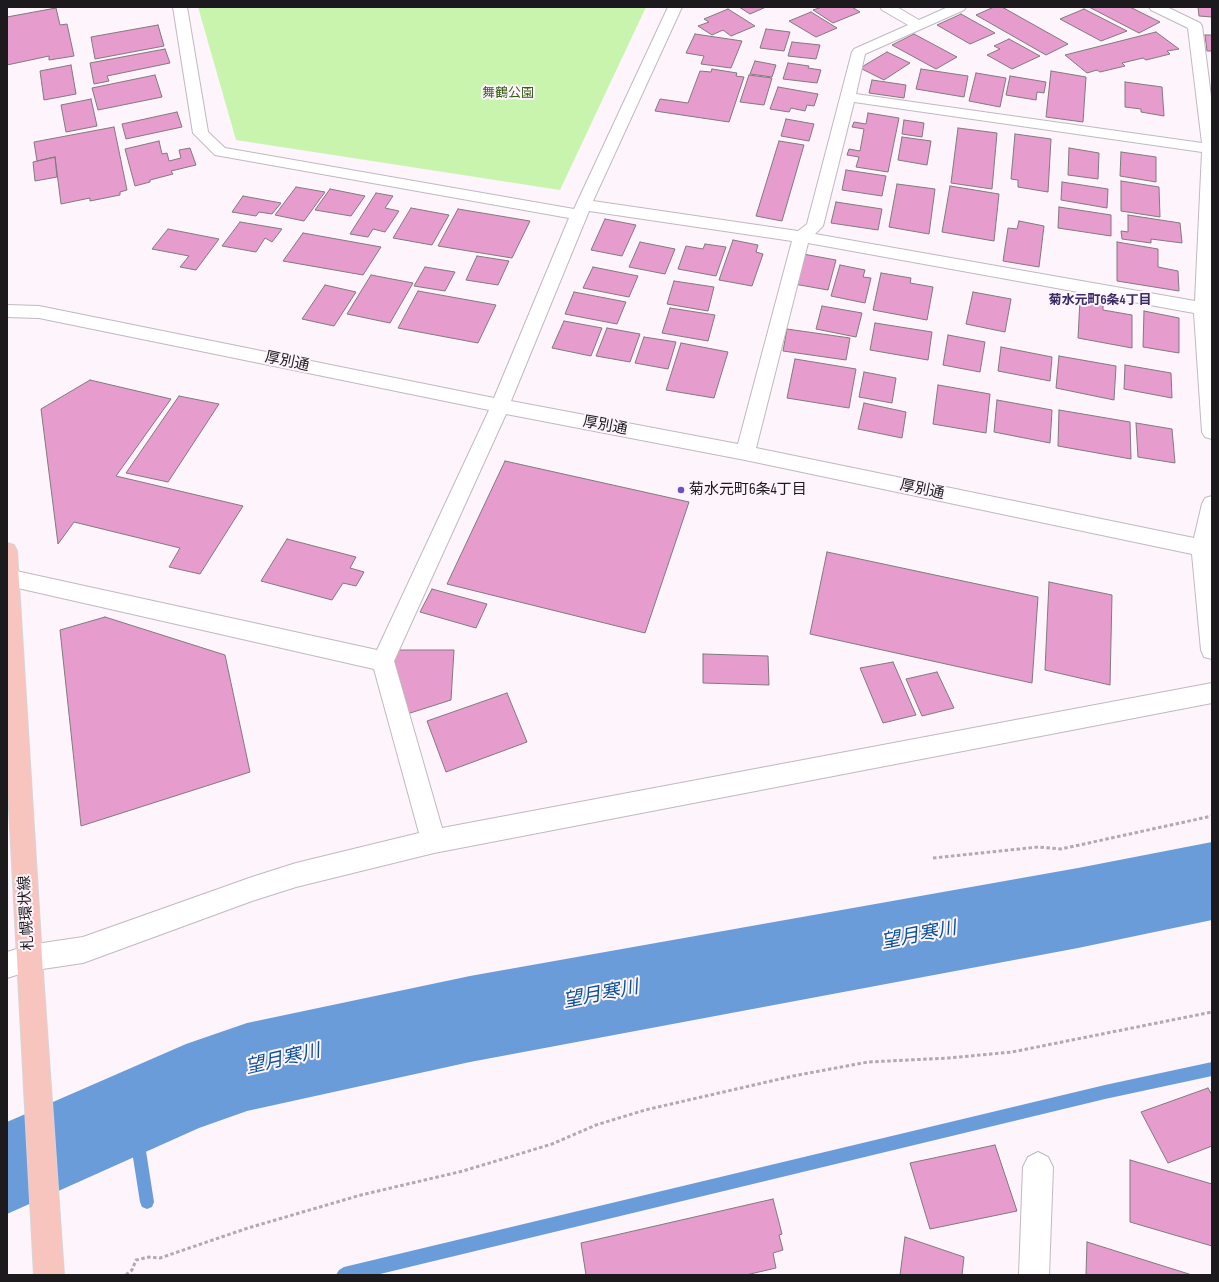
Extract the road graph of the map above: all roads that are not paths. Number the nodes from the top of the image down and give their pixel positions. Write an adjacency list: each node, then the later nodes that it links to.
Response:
1 (180, 7): 9 (street)
2 (675, 7): 9 (street)
3 (887, 7): 6 (street)
4 (959, 7): 6 (street)
5 (1156, 7): 8 (street)
6 (918, 25): 7 (street)
7 (848, 97): 8 (street); 10 (street)
8 (1211, 148): 12 (street)
9 (581, 210): 10 (street); 13 (street)
10 (801, 237): 12 (street); 15 (street)
11 (7, 310): 13 (street, 厚別通)
12 (1208, 310): 14 (street)
13 (500, 406): 15 (street, 厚別通); 21 (street)
14 (1212, 432)
15 (745, 453): 17 (street, 厚別通)
16 (1212, 504): 17 (street)
17 (1209, 548): 20 (street)
18 (7, 551): 19 (main road, 札幌環状線)
19 (9, 577): 21 (street); 24 (main road, 札幌環状線)
20 (1212, 650)
21 (383, 661): 23 (street)
22 (1212, 693): 23 (street)
23 (434, 841): 24 (street)
24 (29, 958): 25 (street); 27 (main road, 札幌環状線)
25 (7, 965)
26 (1038, 1167): 28 (street)
27 (49, 1275)
28 (1034, 1275)

